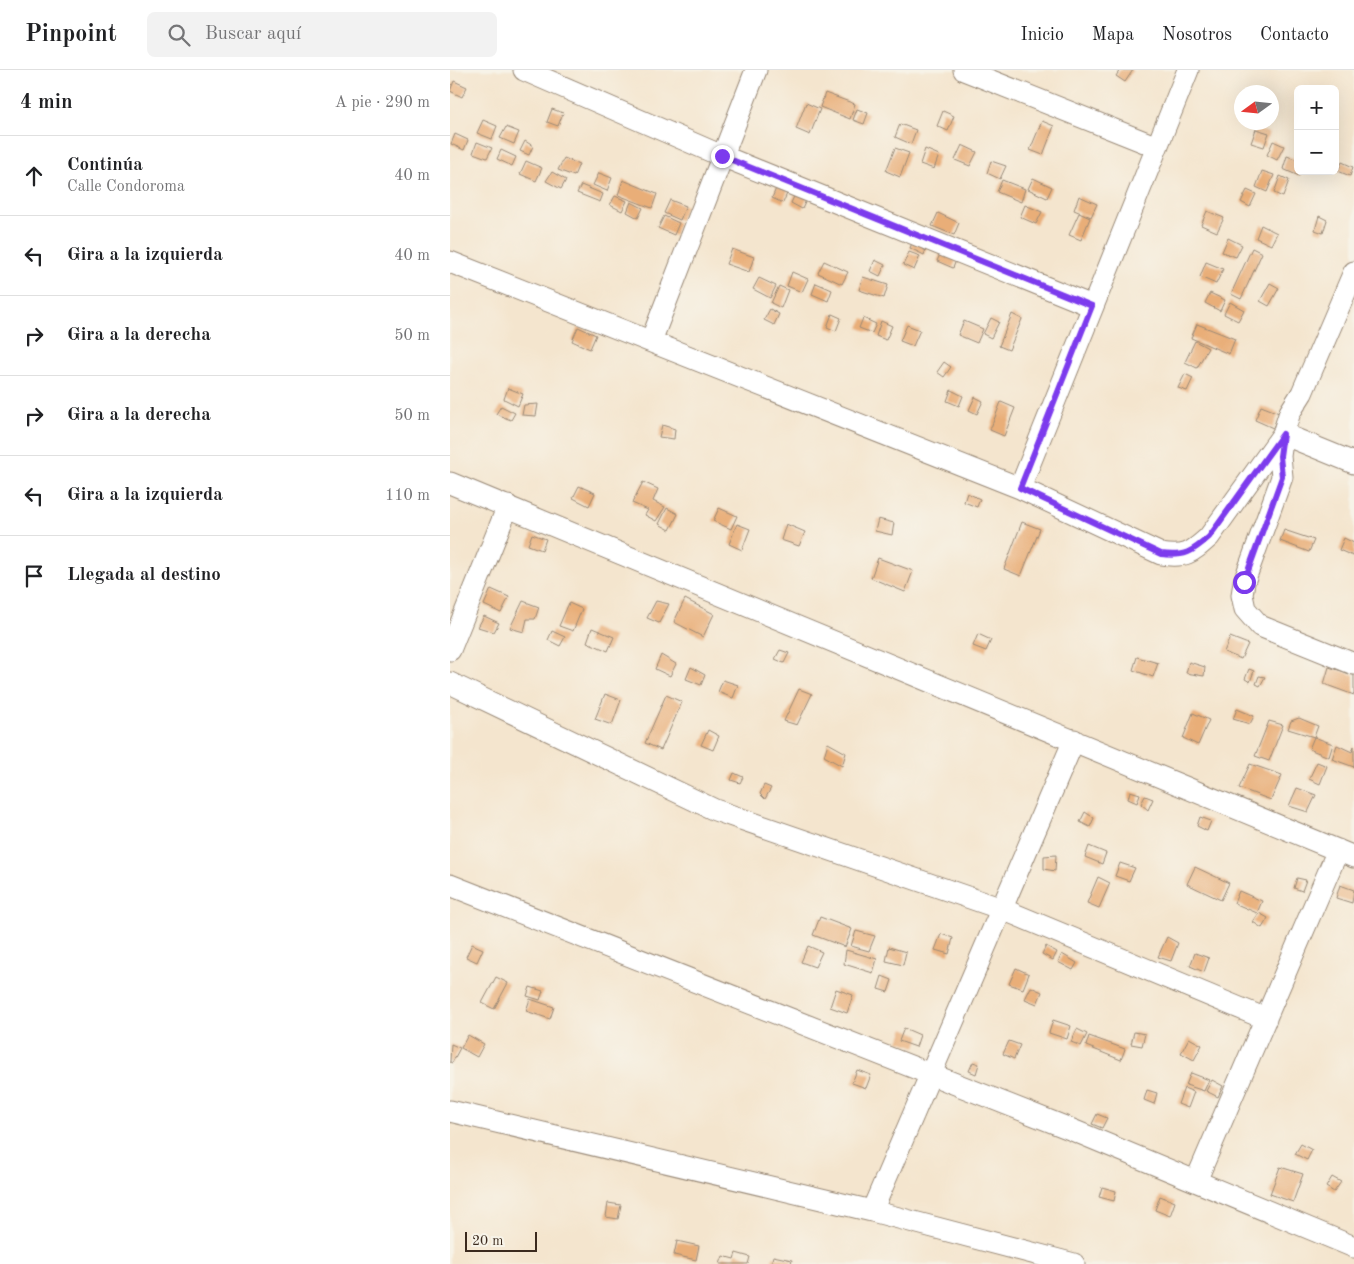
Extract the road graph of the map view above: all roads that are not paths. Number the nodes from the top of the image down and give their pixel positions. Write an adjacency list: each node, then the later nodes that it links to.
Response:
1 (524, 70): 6 (street)
2 (756, 70): 6 (street)
3 (964, 70): 5 (street)
4 (1188, 70): 5 (street)
5 (1157, 147): 9 (street)
6 (722, 156): 9 (street); 10 (street)
7 (450, 262): 10 (street)
8 (1354, 272): 11 (street)
9 (1092, 306): 14 (street)
10 (651, 341): 14 (street)
11 (1283, 434): 12 (street); 14 (street); 17 (street)
12 (1354, 462)
13 (450, 483): 15 (street)
14 (1020, 488)
15 (508, 506): 16 (street); 19 (street)
16 (450, 650)
17 (1354, 664)
18 (450, 683): 22 (street)
19 (1074, 740): 20 (street); 22 (street)
20 (1346, 854): 23 (street)
21 (450, 885): 24 (street)
22 (1002, 909): 23 (street); 24 (street)
23 (1266, 1019): 26 (street)
24 (931, 1074): 26 (street); 27 (street)
25 (450, 1111): 27 (street)
26 (1196, 1182): 28 (street)
27 (872, 1211): 29 (street)
28 (1354, 1248)
29 (1074, 1264)

